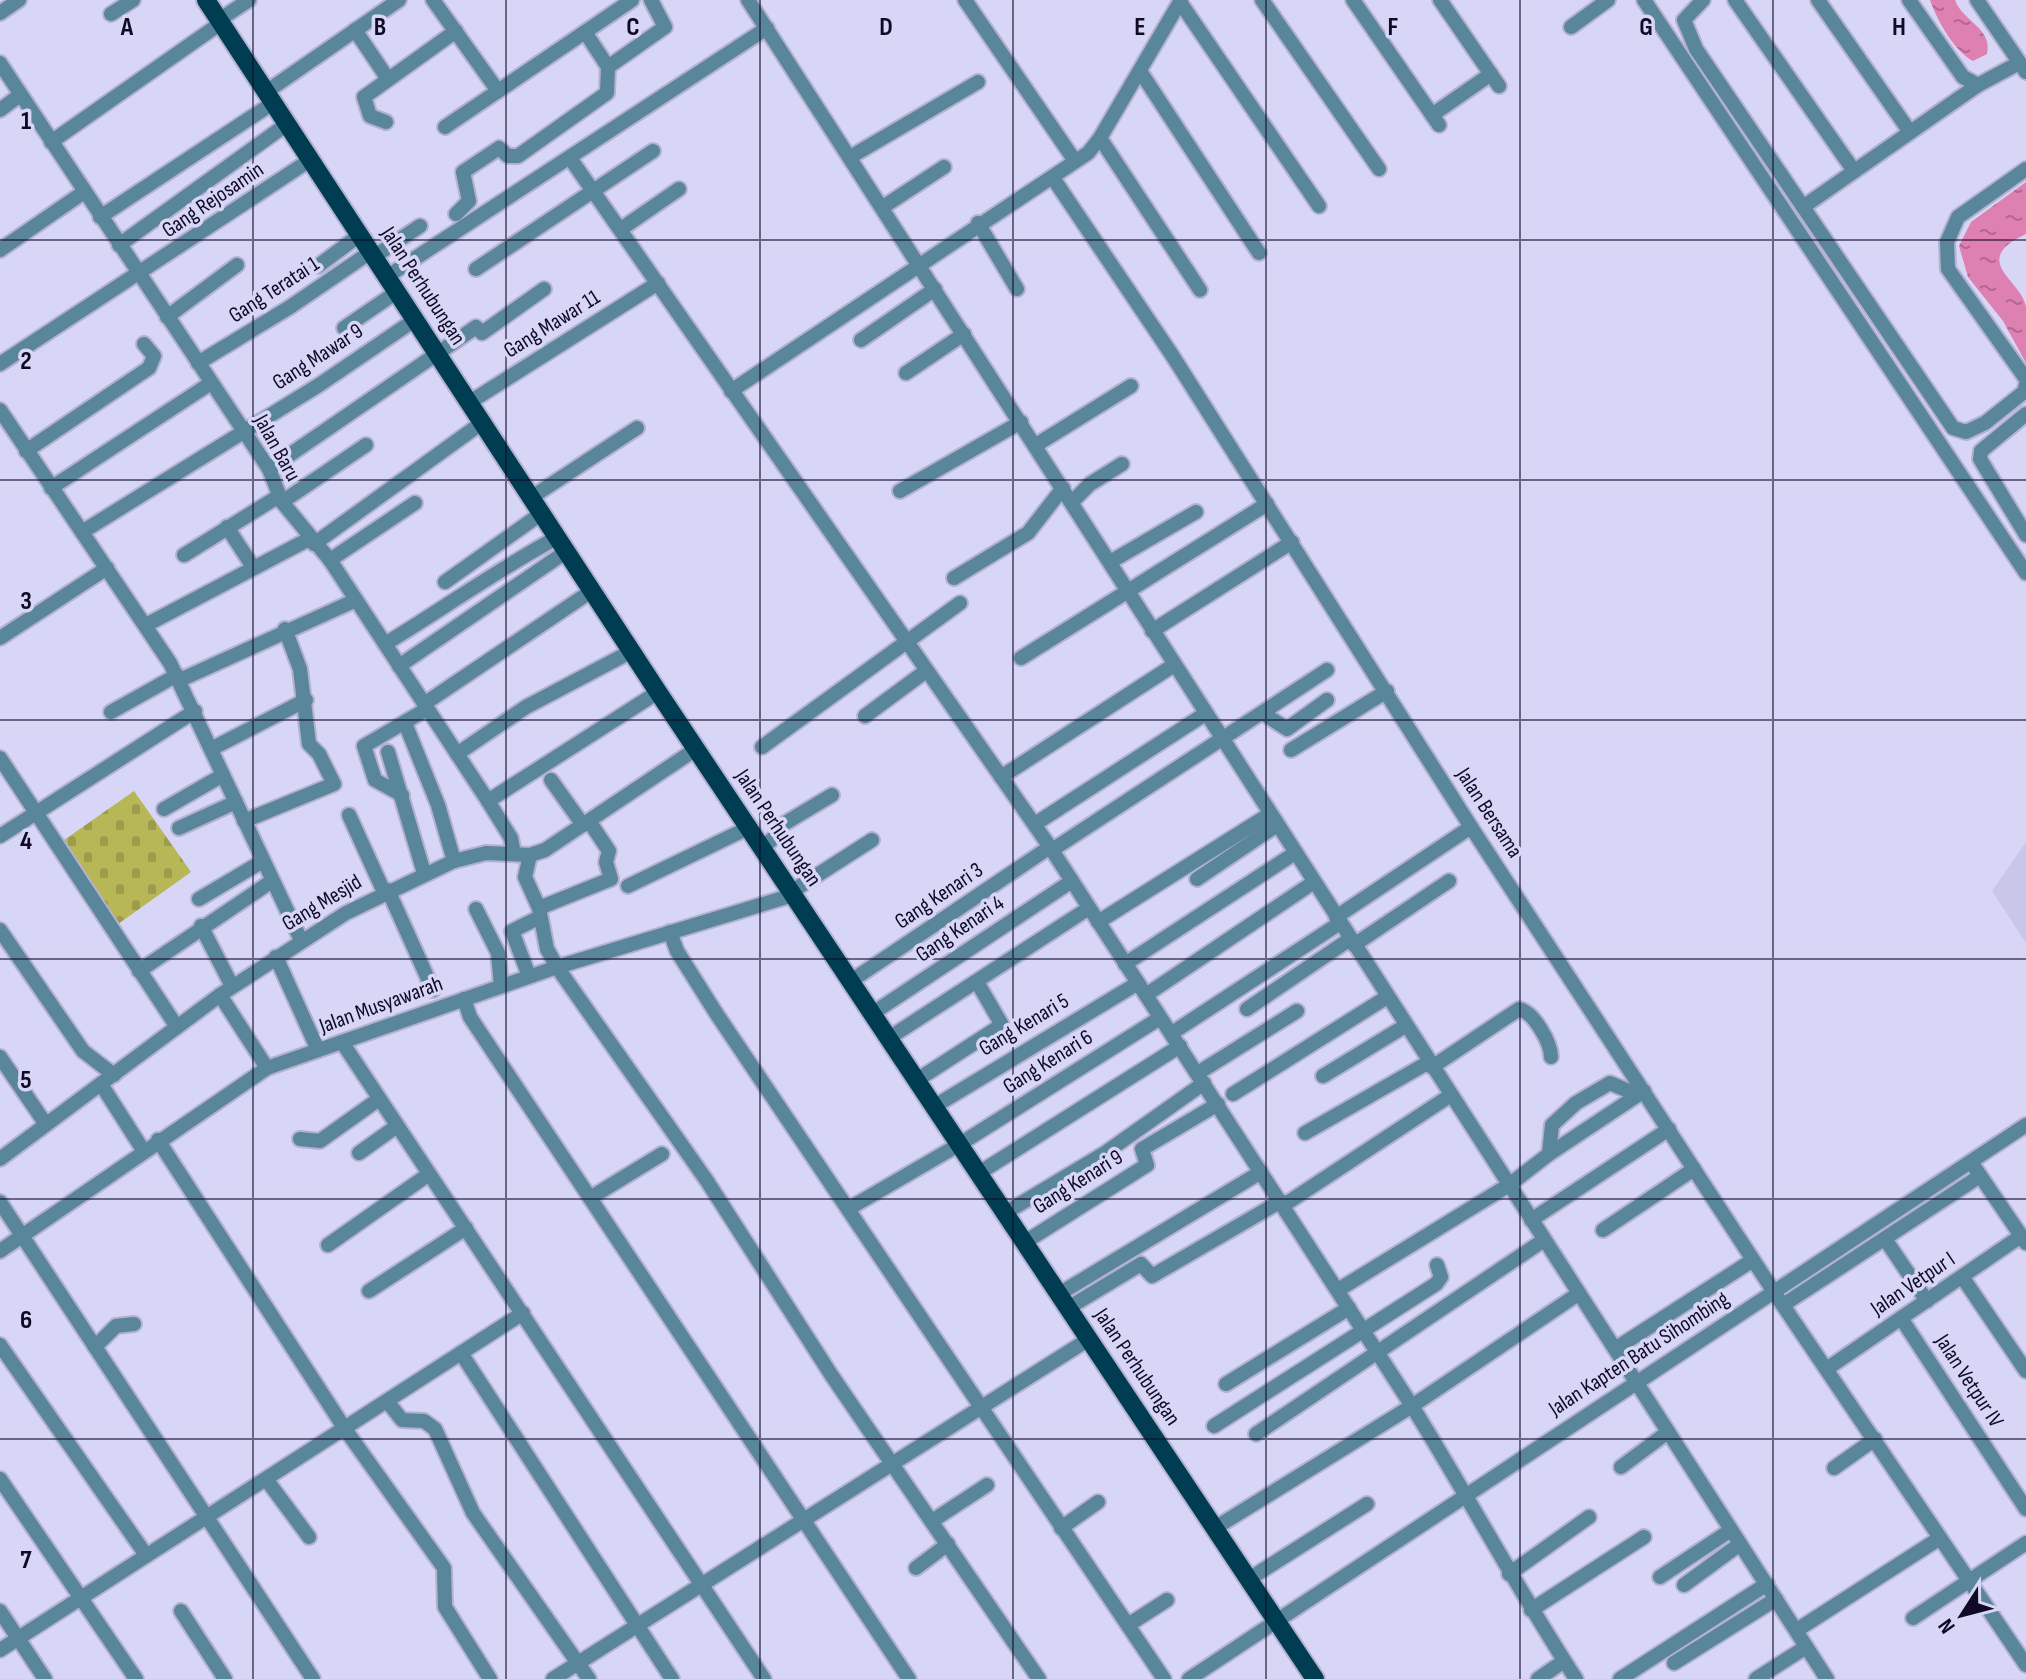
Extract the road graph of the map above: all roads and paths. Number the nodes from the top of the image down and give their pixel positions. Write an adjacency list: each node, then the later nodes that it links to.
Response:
1 (19, 0): 22 (street)
2 (133, 0): 23 (street)
3 (206, 0): 24 (main road, Jalan Perhubungan)
4 (249, 0): 24 (street)
5 (399, 0): 27 (street)
6 (433, 0): 28 (street)
7 (632, 0): 29 (street)
8 (651, 0): 31 (street)
9 (748, 0): 26 (street)
10 (965, 0): 51 (street)
11 (1262, 0): 53 (street)
12 (1353, 0): 13 (street)
13 (1440, 0)
14 (1608, 0): 25 (street)
15 (1644, 0): 131 (street)
16 (1703, 0): 62 (street)
17 (1735, 0): 55 (street)
18 (1818, 0): 44 (street)
19 (1909, 0): 36 (street)
20 (1977, 0): 32 (street)
21 (1181, 1): 33 (street); 60 (street)
22 (0, 13)
23 (111, 14)
24 (220, 21): 39 (main road, Jalan Perhubungan); 46 (street)
25 (1571, 27)
26 (767, 28): 48 (street); 49 (street)
27 (355, 30): 34 (street); 39 (street)
28 (456, 31): 34 (street); 37 (street)
29 (585, 32): 31 (street); 37 (street)
30 (0, 63): 38 (street, Jalan Baru)
31 (608, 67): 63 (street)
32 (2023, 68): 36 (street)
33 (1140, 71): 45 (street); 71 (street)
34 (388, 79): 41 (street)
35 (978, 82): 48 (street)
36 (1978, 85): 44 (street)
37 (498, 91): 43 (street)
38 (20, 95): 40 (street); 46 (street, Jalan Baru)
39 (269, 98): 42 (main road, Jalan Perhubungan); 64 (street)
40 (0, 110)
41 (386, 122)
42 (287, 124): 50 (main road, Jalan Perhubungan); 69 (street)
43 (445, 127)
44 (1910, 132): 55 (street)
45 (1100, 138): 51 (street); 83 (street)
46 (51, 142): 58 (street, Jalan Baru)
47 (653, 151): 59 (street)
48 (852, 156): 61 (street)
49 (570, 158): 59 (street); 78 (street)
50 (310, 160): 68 (main road, Jalan Perhubungan); 77 (street, Gang Rejosamin)
51 (1075, 161): 56 (street)
52 (944, 167): 61 (street)
53 (1379, 169)
54 (2026, 169): 94 (street)
55 (1854, 171): 62 (street)
56 (1053, 178): 65 (street); 117 (street, Jalan Bersama)
57 (679, 189): 67 (street)
58 (84, 192): 64 (street, Jalan Baru); 70 (street)
59 (592, 192): 67 (street); 76 (street)
60 (1319, 206)
61 (883, 207): 74 (street)
62 (1803, 207): 96 (street)
63 (456, 214)
64 (100, 217): 69 (street, Jalan Baru)
65 (978, 223): 74 (street); 82 (street)
66 (420, 226): 72 (street, Gang Teratai 1)
67 (621, 229): 79 (street)
68 (361, 234): 72 (main road, Jalan Perhubungan); 75 (street)
69 (119, 245): 77 (street, Jalan Baru)
70 (0, 250)
71 (1259, 253)
72 (373, 254): 78 (main road, Jalan Perhubungan); 91 (street, Gang Teratai 1)
73 (237, 265): 84 (street)
74 (919, 265): 81 (street); 98 (street)
75 (318, 266)
76 (476, 269)
77 (139, 276): 84 (street, Jalan Baru); 92 (street, Gang Rejosamin)
78 (393, 283): 85 (main road, Jalan Perhubungan); 86 (street)
79 (658, 283): 98 (street); 99 (street, Gang Mawar 11)
80 (544, 289): 90 (street)
81 (935, 289): 87 (street); 88 (street)
82 (1017, 289)
83 (1200, 290)
84 (167, 317): 91 (street, Jalan Baru)
85 (416, 319): 90 (main road, Jalan Perhubungan); 106 (street, Gang Mawar 9)
86 (344, 328)
87 (964, 334): 93 (street); 103 (street)
88 (861, 340)
89 (144, 344): 109 (street)
90 (439, 354): 99 (main road, Jalan Perhubungan); 111 (street)
91 (198, 363): 95 (street, Jalan Baru)
92 (0, 364)
93 (906, 373)
94 (2026, 379)
95 (211, 383): 106 (street, Jalan Baru); 112 (street)
96 (2026, 385)
97 (1131, 386): 108 (street)
98 (731, 391): 143 (street)
99 (470, 402): 102 (main road, Jalan Perhubungan)
100 (0, 410): 105 (street)
101 (2026, 414): 122 (street)
102 (483, 422): 118 (main road, Jalan Perhubungan); 123 (street)
103 (1021, 422): 108 (street); 113 (street)
104 (637, 428): 118 (street)
105 (6, 431): 109 (street)
106 (244, 432): 111 (street, Jalan Baru); 121 (street, Gang Mawar 9)
107 (366, 445): 115 (street)
108 (1036, 445): 114 (street)
109 (26, 451): 112 (street)
110 (1122, 464): 114 (street)
111 (269, 469): 115 (street, Jalan Baru)
112 (51, 488): 121 (street)
113 (900, 491)
114 (1068, 495): 128 (street); 132 (street)
115 (281, 499): 120 (street); 123 (street, Jalan Baru)
116 (415, 503): 127 (street)
117 (1267, 504): 124 (street, Jalan Bersama); 135 (street)
118 (537, 505): 125 (main road, Jalan Perhubungan); 133 (street)
119 (1196, 512): 128 (street)
120 (227, 527): 126 (street); 129 (street)
121 (82, 532): 130 (street)
122 (2026, 535)
123 (311, 541): 127 (street, Jalan Baru); 129 (street)
124 (1292, 542): 140 (street); 151 (street, Jalan Bersama)
125 (563, 544): 134 (main road, Jalan Perhubungan); 142 (street); 147 (street)
126 (184, 555)
127 (330, 560): 136 (street, Jalan Baru)
128 (1110, 562): 135 (street)
129 (253, 567): 138 (street)
130 (107, 568): 138 (street); 141 (street)
131 (2026, 573)
132 (954, 578)
133 (445, 582)
134 (593, 590): 144 (main road, Jalan Perhubungan); 155 (street)
135 (1127, 591): 140 (street); 145 (street)
136 (356, 600): 139 (street); 142 (street, Jalan Baru)
137 (960, 603): 143 (street)
138 (146, 625): 149 (street)
139 (285, 629): 149 (street); 153 (street)
140 (1152, 631): 146 (street)
141 (0, 638)
142 (385, 644): 147 (street, Jalan Baru)
143 (907, 644): 150 (street); 163 (street)
144 (632, 651): 152 (main road, Jalan Perhubungan); 168 (street)
145 (1021, 658)
146 (1174, 665): 158 (street); 171 (street)
147 (399, 666): 155 (street, Jalan Baru)
148 (1327, 670): 159 (street, Gang Kenari 3)
149 (178, 677): 156 (street); 157 (street)
150 (932, 680): 160 (street); 171 (street)
151 (1387, 691): 166 (street); 186 (street, Jalan Bersama)
152 (658, 692): 165 (main road, Jalan Perhubungan); 176 (street)
153 (306, 700): 164 (street); 182 (street)
154 (1327, 700): 159 (street)
155 (426, 706): 161 (street); 168 (street, Jalan Baru)
156 (195, 711): 164 (street); 179 (street)
157 (111, 712)
158 (1205, 714): 162 (street); 184 (street)
159 (1264, 714): 162 (street, Gang Kenari 3)
160 (865, 716)
161 (405, 723): 174 (street); 196 (street)
162 (1223, 741): 181 (street); 191 (street, Gang Kenari 3)
163 (762, 747)
164 (211, 749): 170 (street)
165 (696, 749): 183 (street); 185 (main road, Jalan Perhubungan)
166 (1291, 750)
167 (388, 752): 174 (street)
168 (457, 754): 176 (street, Jalan Baru)
169 (0, 758): 173 (street)
170 (223, 775): 177 (street); 178 (street)
171 (1001, 777): 184 (street)
172 (551, 780): 183 (street)
173 (6, 782): 179 (street)
174 (402, 795): 197 (street)
175 (832, 795): 190 (street)
176 (488, 801): 193 (street, Jalan Baru)
177 (236, 802): 182 (street); 187 (street)
178 (164, 809)
179 (36, 814): 188 (street); 220 (street)
180 (349, 815): 204 (street)
181 (1273, 819): 192 (street); 198 (street); 211 (street)
182 (244, 821): 195 (street)
183 (586, 823): 194 (street); 209 (street)
184 (1035, 824): 191 (street)
185 (750, 827): 190 (main road, Jalan Perhubungan); 203 (street)
186 (1471, 827): 210 (street); 249 (street, Jalan Bersama)
187 (179, 828)
188 (0, 836)
189 (872, 840): 205 (street, Jalan Musyawarah)
190 (763, 847): 205 (main road, Jalan Perhubungan)
191 (1051, 848): 200 (street); 222 (street, Gang Kenari 3)
192 (1295, 853): 202 (street); 218 (street)
193 (514, 854): 194 (street, Gang Mesjid); 196 (street, Gang Mesjid)
194 (530, 855): 209 (street)
195 (263, 861): 199 (street); 206 (street)
196 (454, 861): 197 (street, Gang Mesjid)
197 (424, 873): 204 (street, Gang Mesjid)
198 (1197, 879)
199 (272, 881): 212 (street); 215 (street)
200 (1072, 881): 207 (street); 232 (street, Gang Kenari 4)
201 (1449, 881): 216 (street)
202 (1314, 882): 210 (street); 225 (street, Gang Kenari 5)
203 (628, 886)
204 (386, 891): 215 (street, Gang Mesjid); 226 (street)
205 (792, 894): 214 (street, Jalan Musyawarah); 222 (main road, Jalan Perhubungan)
206 (199, 899)
207 (1089, 908): 211 (street); 223 (street)
208 (476, 909): 224 (street)
209 (539, 913): 219 (street); 221 (street)
210 (1338, 920): 216 (street); 237 (street)
211 (1098, 922): 218 (street)
212 (201, 926): 220 (street); 227 (street)
213 (0, 930): 244 (street)
214 (670, 932): 219 (street, Jalan Musyawarah); 278 (street)
215 (301, 940): 217 (street, Gang Mesjid)
216 (1352, 942): 228 (street); 230 (street)
217 (276, 957): 227 (street, Gang Mesjid); 239 (street)
218 (1125, 964): 225 (street)
219 (557, 967): 221 (street, Jalan Musyawarah); 323 (street)
220 (139, 971): 235 (street)
221 (529, 976): 224 (street, Jalan Musyawarah)
222 (851, 981): 232 (main road, Jalan Perhubungan)
223 (977, 982): 236 (street); 247 (street)
224 (501, 986): 229 (street, Jalan Musyawarah)
225 (1142, 989): 233 (street); 254 (street, Gang Kenari 5)
226 (433, 990)
227 (226, 991): 235 (street, Gang Mesjid); 243 (street)
228 (1387, 997): 234 (street); 250 (street)
229 (464, 999): 238 (street, Jalan Musyawarah); 275 (street)
230 (1247, 1009)
231 (1297, 1011): 246 (street)
232 (873, 1013): 236 (main road, Jalan Perhubungan)
233 (1160, 1018): 237 (street); 262 (street, Gang Kenari 6)
234 (1405, 1026): 242 (street); 245 (street)
235 (177, 1027): 244 (street, Gang Mesjid)
236 (889, 1038): 247 (main road, Jalan Perhubungan)
237 (1176, 1040): 246 (street); 271 (street)
238 (342, 1042): 239 (street, Jalan Musyawarah); 252 (street)
239 (318, 1050): 243 (street, Jalan Musyawarah)
240 (0, 1057): 255 (street)
241 (1551, 1057): 242 (street)
242 (1430, 1064): 251 (street); 259 (street)
243 (267, 1068): 261 (street, Jalan Musyawarah)
244 (114, 1075): 248 (street, Gang Mesjid)
245 (1323, 1076)
246 (1201, 1078): 253 (street); 279 (street)
247 (917, 1080): 254 (main road, Jalan Perhubungan)
248 (101, 1084): 255 (street, Gang Mesjid); 263 (street)
249 (1641, 1093): 258 (street, Jalan Bersama); 266 (street); 266 (street)
250 (1233, 1094)
251 (1451, 1095): 274 (street); 277 (street)
252 (379, 1099): 257 (street); 260 (street)
253 (1218, 1104): 270 (street); 287 (street, Gang Kenari 9)
254 (935, 1106): 262 (main road, Jalan Perhubungan)
255 (45, 1123): 267 (street, Gang Mesjid)
256 (2026, 1125): 268 (street, Jalan Kapten Batu Sihombing)
257 (397, 1126): 264 (street); 272 (street)
258 (1669, 1129): 269 (street, Jalan Bersama); 280 (street)
259 (1305, 1133)
260 (300, 1139)
261 (158, 1140): 263 (street, Jalan Musyawarah); 319 (street)
262 (960, 1144): 271 (main road, Jalan Perhubungan); 278 (street, Gang Kenari 6)
263 (143, 1150): 283 (street, Jalan Musyawarah)
264 (359, 1153)
265 (662, 1154): 275 (street)
266 (1549, 1154): 274 (street)
267 (0, 1159)
268 (1971, 1161): 273 (street); 295 (street, Jalan Kapten Batu Sihombing)
269 (1694, 1169): 282 (street); 290 (street, Jalan Bersama)
270 (1261, 1172): 277 (street); 297 (street)
271 (979, 1173): 279 (main road, Jalan Perhubungan)
272 (429, 1174): 281 (street); 288 (street)
273 (1980, 1176): 284 (street); 286 (street)
274 (1509, 1185): 280 (street); 293 (street)
275 (590, 1198): 335 (street)
276 (0, 1202): 283 (street)
277 (1282, 1203): 293 (street); 297 (street)
278 (848, 1209): 317 (street)
279 (1005, 1213): 287 (main road, Jalan Perhubungan)
280 (1531, 1220): 285 (street)
281 (466, 1228): 294 (street); 301 (street)
282 (1603, 1230)
283 (22, 1237): 289 (street, Jalan Musyawarah); 307 (street)
284 (1885, 1239): 298 (street); 299 (street)
285 (1544, 1240): 296 (street); 310 (street)
286 (2024, 1240): 292 (street, Jalan Vetpur I)
287 (1025, 1242): 297 (main road, Jalan Perhubungan)
288 (328, 1245)
289 (0, 1251)
290 (1753, 1260): 295 (street, Jalan Bersama); 308 (street)
291 (1437, 1265): 304 (street)
292 (1963, 1278): 298 (street, Jalan Vetpur I); 312 (street)
293 (1338, 1290): 300 (street)
294 (369, 1291)
295 (1774, 1292): 299 (street, Jalan Bersama); 313 (street, Jalan Kapten Batu Sihombing)
296 (1578, 1294): 308 (street); 316 (street)
297 (1064, 1301): 305 (main road, Jalan Perhubungan)
298 (1927, 1301): 302 (street, Jalan Vetpur I)
299 (1783, 1305): 311 (street, Jalan Bersama)
300 (1349, 1308): 304 (street); 314 (street)
301 (523, 1313): 309 (street); 352 (street)
302 (1901, 1318): 311 (street, Jalan Vetpur I); 332 (street, Jalan Vetpur IV)
303 (134, 1324): 307 (street)
304 (1365, 1332): 310 (street); 318 (street)
305 (1089, 1339): 317 (street); 338 (main road, Jalan Perhubungan)
306 (0, 1345): 346 (street)
307 (95, 1347): 333 (street)
308 (1615, 1349): 313 (street)
309 (461, 1353): 315 (street); 363 (street)
310 (1378, 1353): 316 (street); 321 (street)
311 (1828, 1368): 322 (street, Jalan Bersama)
312 (2026, 1371)
313 (1636, 1383): 320 (street); 329 (street, Jalan Kapten Batu Sihombing)
314 (1226, 1384)
315 (387, 1401): 319 (street); 370 (street)
316 (1412, 1406): 329 (street); 338 (street)
317 (982, 1410): 323 (street); 337 (street)
318 (1214, 1426)
319 (345, 1429): 327 (street); 377 (street)
320 (1668, 1432): 324 (street); 339 (street)
321 (1256, 1434)
322 (1875, 1439): 325 (street); 342 (street, Jalan Bersama)
323 (892, 1465): 335 (street); 336 (street)
324 (1621, 1467)
325 (1834, 1468)
326 (0, 1479): 355 (street)
327 (266, 1479): 333 (street); 340 (street)
328 (987, 1485): 336 (street)
329 (1467, 1494): 348 (street); 362 (street, Jalan Kapten Batu Sihombing)
330 (1098, 1502): 337 (street)
331 (1367, 1504): 350 (street)
332 (2026, 1509)
333 (206, 1517): 346 (street); 376 (street)
334 (1589, 1517): 348 (street)
335 (802, 1521): 352 (street); 382 (street)
336 (932, 1521): 344 (street)
337 (1061, 1528): 364 (street)
338 (1215, 1528): 350 (main road, Jalan Perhubungan)
339 (1731, 1530): 345 (street); 349 (street)
340 (309, 1537)
341 (1644, 1537): 358 (street)
342 (1940, 1538): 351 (street, Jalan Bersama); 365 (street)
343 (2026, 1543): 351 (street)
344 (948, 1544): 347 (street); 383 (street)
345 (1740, 1544): 353 (street); 354 (street)
346 (146, 1555): 355 (street)
347 (916, 1568)
348 (1509, 1574): 358 (street)
349 (1660, 1577)
350 (1249, 1579): 362 (main road, Jalan Perhubungan)
351 (1970, 1581): 361 (street); 372 (street, Jalan Bersama)
352 (702, 1583): 363 (street); 381 (street)
353 (1767, 1584): 356 (street); 389 (street)
354 (1684, 1585)
355 (83, 1598): 366 (street); 374 (street)
356 (1776, 1599): 365 (street); 371 (street)
357 (1167, 1600): 364 (street)
358 (1531, 1610): 369 (street)
359 (0, 1611): 366 (street)
360 (181, 1611): 375 (street)
361 (1913, 1618)
362 (1276, 1621): 385 (street, Jalan Kapten Batu Sihombing); 386 (main road, Jalan Perhubungan)
363 (636, 1625): 370 (street); 380 (street)
364 (1128, 1625): 384 (street)
365 (1797, 1630): 367 (street)
366 (18, 1639): 368 (street); 373 (street)
367 (1806, 1647): 390 (street); 391 (street)
368 (0, 1650)
369 (1564, 1661): 387 (street); 388 (street)
370 (579, 1663): 378 (street); 379 (street)
371 (1674, 1663)
372 (2026, 1665)
373 (45, 1679)
374 (136, 1679)
375 (225, 1679)
376 (313, 1679)
377 (490, 1679)
378 (553, 1679)
379 (589, 1679)
380 (672, 1679)
381 (764, 1679)
382 (909, 1679)
383 (1039, 1679)
384 (1164, 1679)
385 (1189, 1679)
386 (1315, 1679)
387 (1538, 1679)
388 (1576, 1679)
389 (1620, 1679)
390 (1756, 1679)
391 (1827, 1679)

